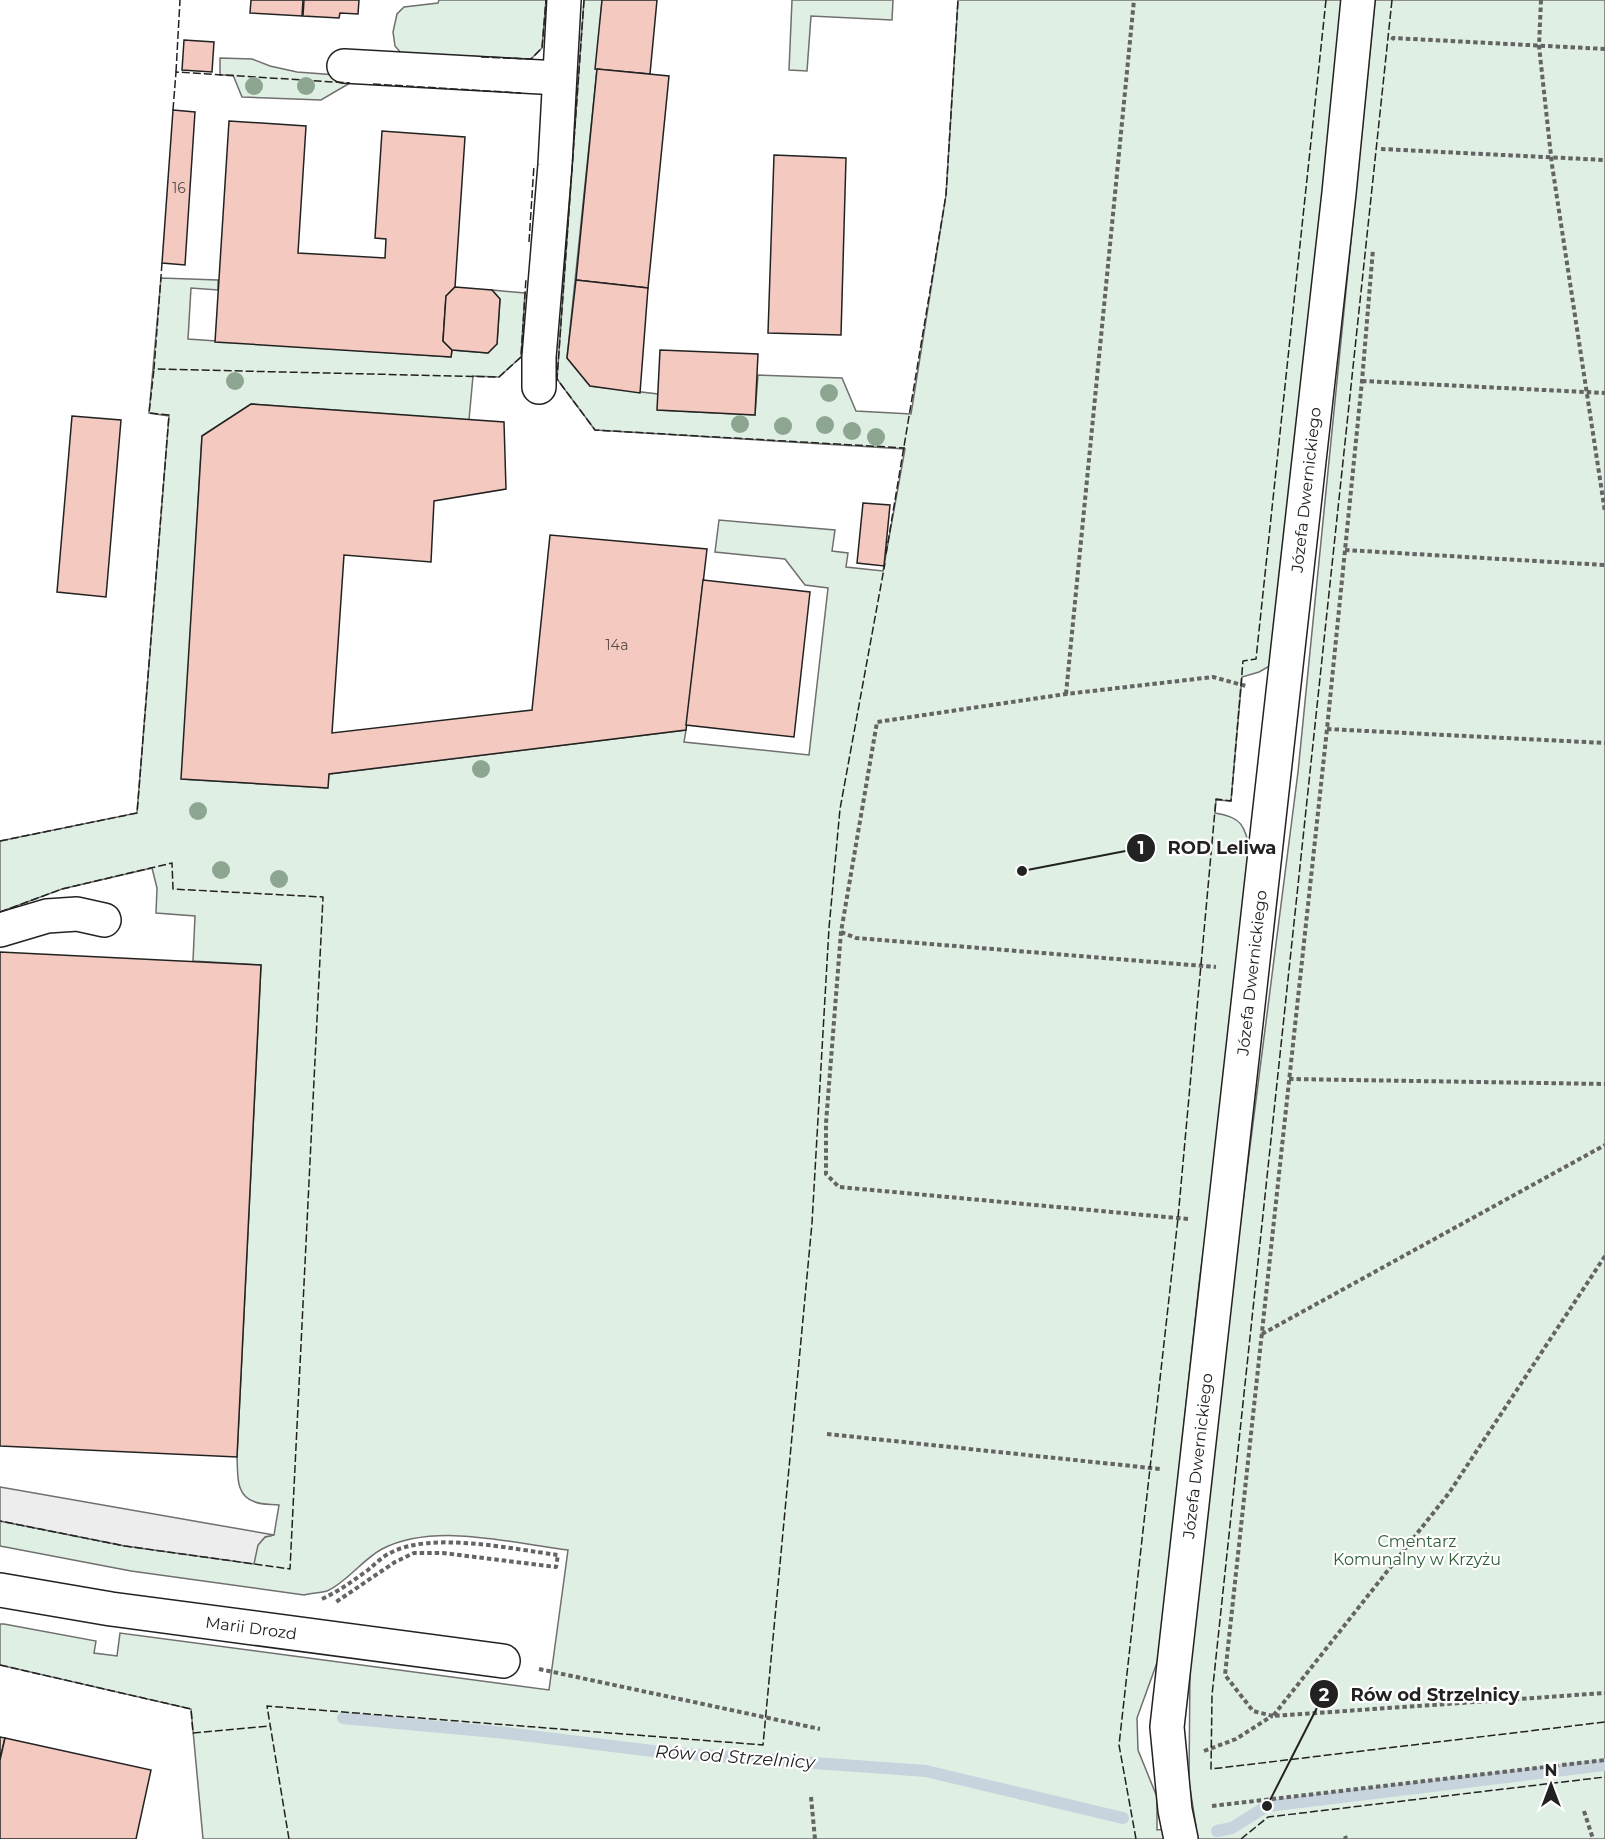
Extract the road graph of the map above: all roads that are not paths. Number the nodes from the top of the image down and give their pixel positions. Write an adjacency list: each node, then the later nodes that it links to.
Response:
1 (564, 0): 4 (lane)
2 (1358, 0): 10 (lane, Józefa Dwernickiego)
3 (344, 66): 4 (lane)
4 (559, 78): 5 (lane)
5 (539, 387)
6 (104, 920): 7 (lane)
7 (0, 930)
8 (0, 1590): 9 (lane, Marii Drozd)
9 (503, 1661)
10 (1178, 1825)

